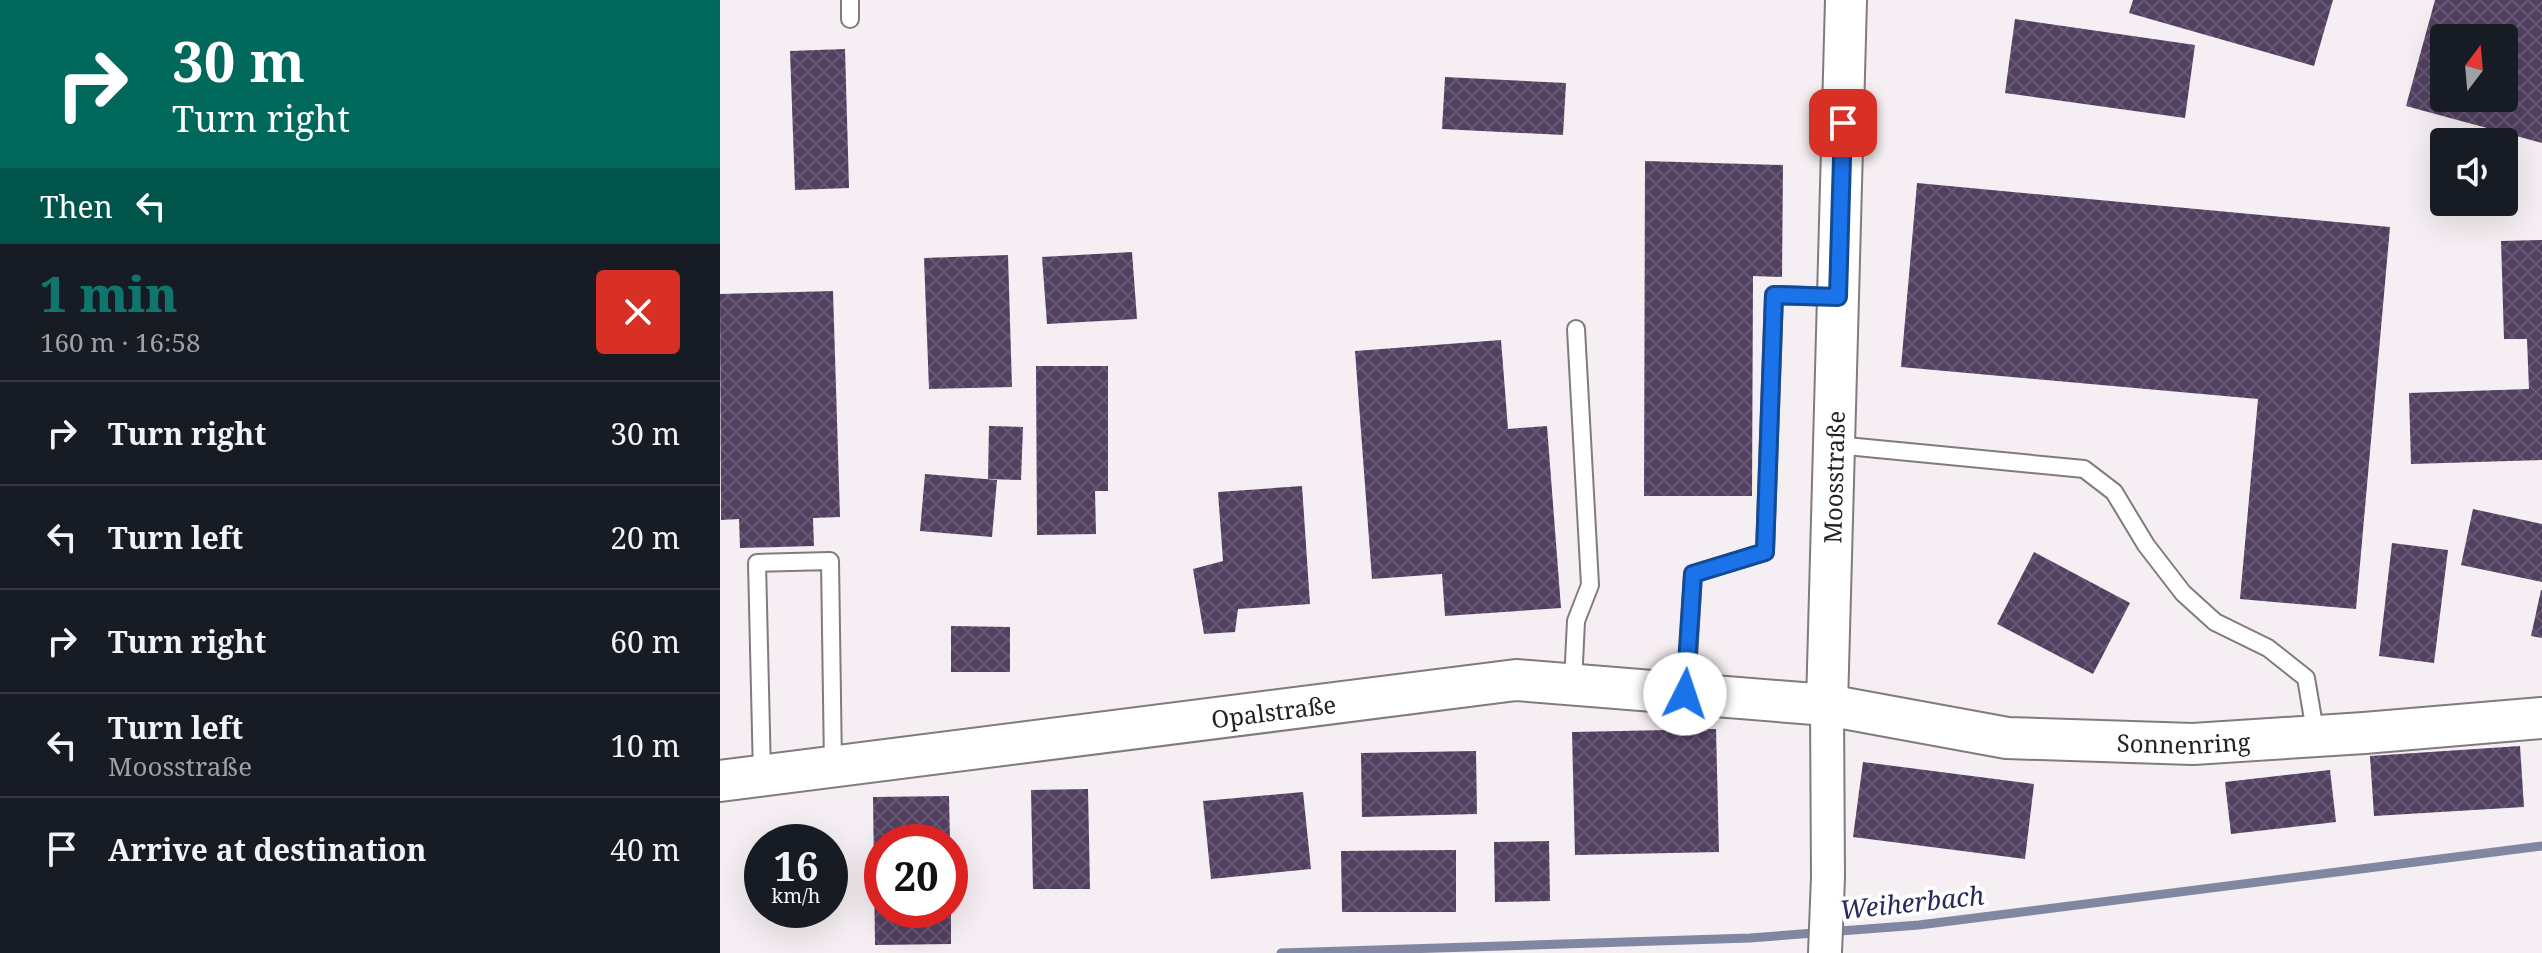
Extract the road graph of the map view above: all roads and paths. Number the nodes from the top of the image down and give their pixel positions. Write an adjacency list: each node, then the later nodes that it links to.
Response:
1 (850, 0): 3 (lane)
2 (1846, 0): 4 (street, Moosstraße)
3 (850, 19)
4 (1838, 297): 6 (street, Moosstraße); 8 (lane)
5 (1576, 329): 7 (lane)
6 (1834, 445): 9 (street, Moosstraße); 11 (lane)
7 (1573, 685): 8 (street, Opalstraße); 12 (street, Opalstraße)
8 (1685, 694): 9 (street, Opalstraße)
9 (1827, 705): 11 (street, Sonnenring); 15 (street, Moosstraße)
10 (2542, 718): 11 (street, Sonnenring)
11 (2316, 737)
12 (833, 768): 13 (street, Opalstraße); 13 (lane)
13 (762, 776): 14 (street, Opalstraße)
14 (720, 781)
15 (1825, 953)

